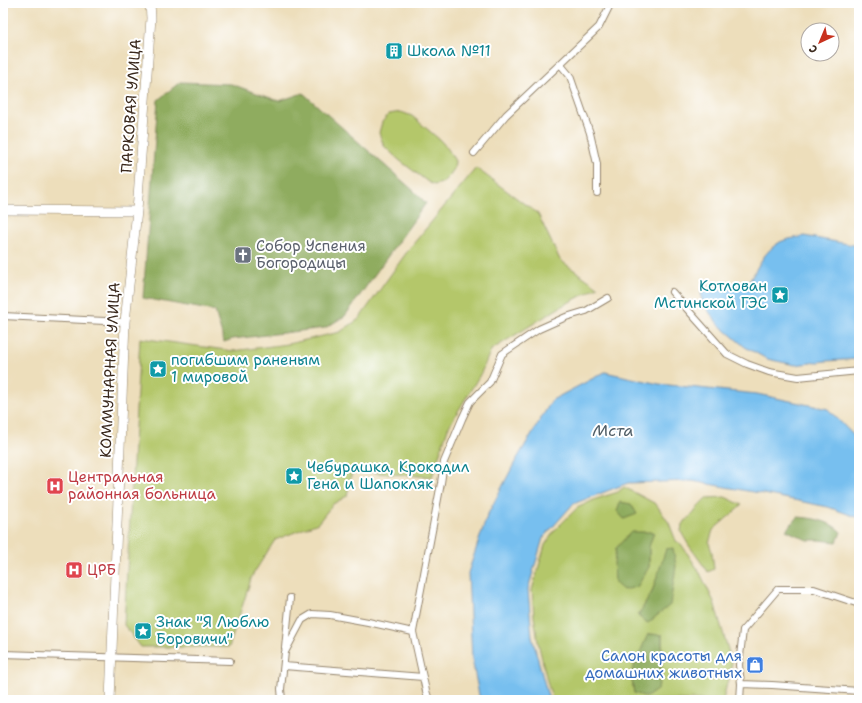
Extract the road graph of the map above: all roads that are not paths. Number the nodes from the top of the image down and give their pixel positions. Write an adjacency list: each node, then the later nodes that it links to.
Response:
1 (150, 3): 7 (main road, ПАРКОВАЯ УЛИЦА)
2 (610, 3): 3 (street)
3 (560, 64): 4 (street); 5 (street)
4 (474, 153)
5 (597, 193)
6 (3, 210): 7 (main road)
7 (138, 211): 11 (main road, КОММУНАРНАЯ УЛИЦА)
8 (672, 292): 12 (street)
9 (608, 298): 15 (street)
10 (3, 316): 11 (street)
11 (125, 322): 18 (main road, КОММУНАРНАЯ УЛИЦА)
12 (859, 371)
13 (290, 598): 16 (street)
14 (859, 604): 22 (street)
15 (413, 632): 16 (street); 21 (street)
16 (285, 652): 20 (street)
17 (3, 654): 18 (street)
18 (112, 657): 19 (street); 24 (main road, КОММУНАРНАЯ УЛИЦА)
19 (230, 661)
20 (284, 666): 21 (street); 25 (street)
21 (423, 677): 26 (street)
22 (741, 684): 23 (street); 27 (street)
23 (859, 691)
24 (110, 700)
25 (282, 700)
26 (429, 700)
27 (740, 700)

